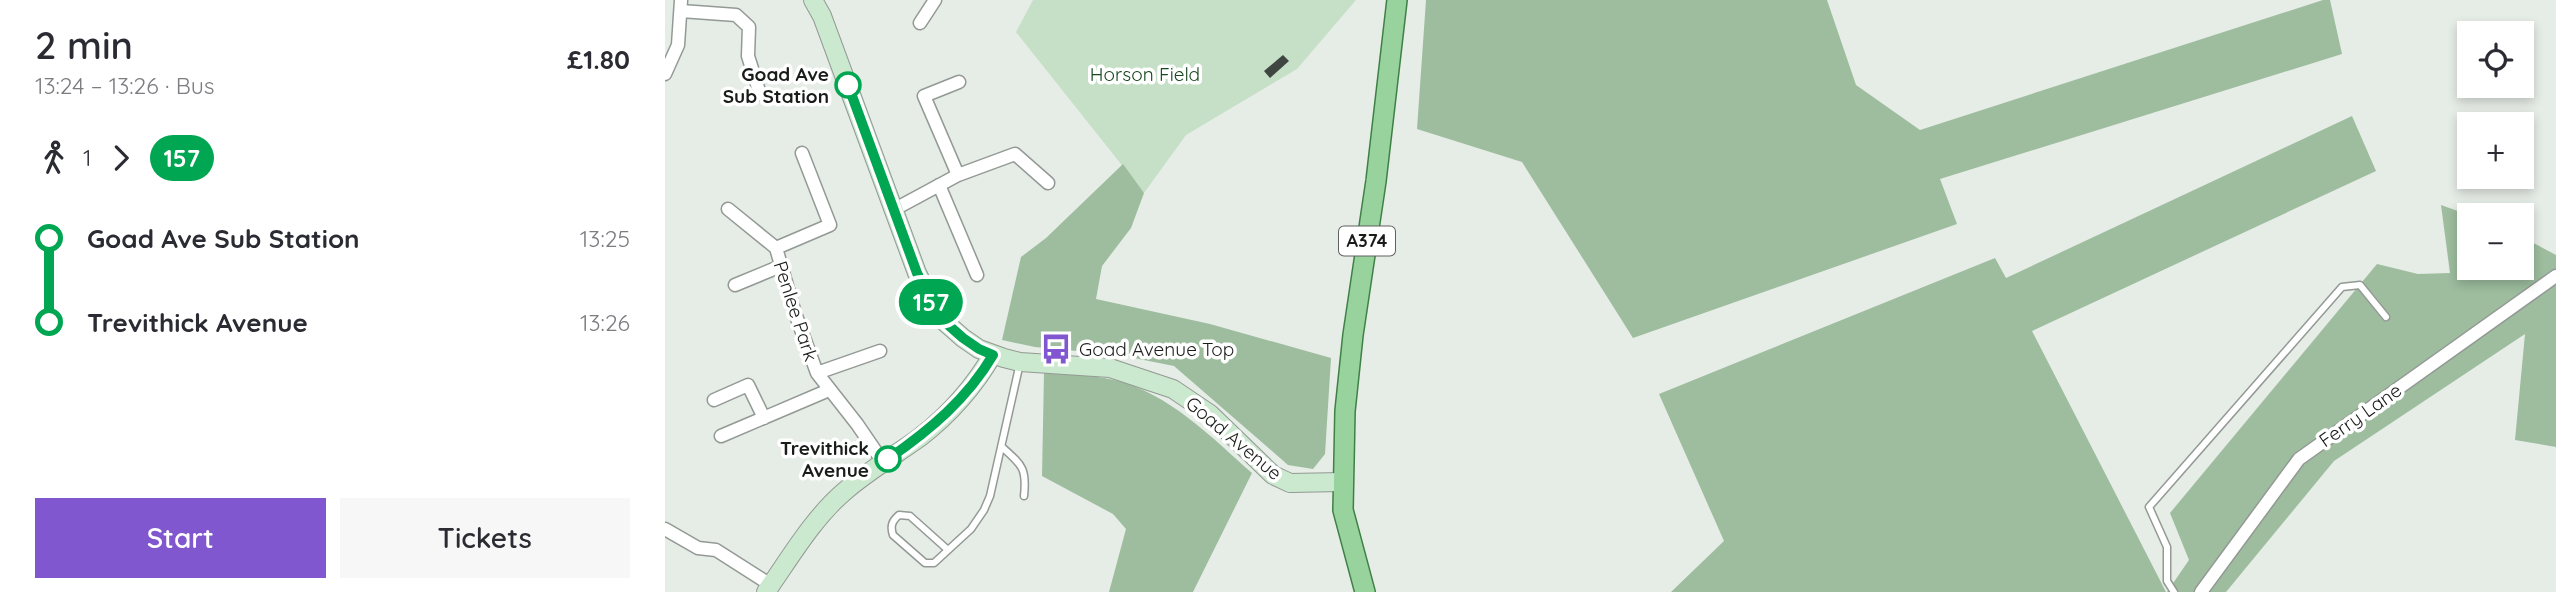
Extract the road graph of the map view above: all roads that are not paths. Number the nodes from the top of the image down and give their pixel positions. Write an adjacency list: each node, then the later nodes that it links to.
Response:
1 (813, 0): 15 (street, Goad Avenue)
2 (935, 0): 5 (street)
3 (1397, 0): 32 (main road, A374)
4 (681, 6): 6 (street); 9 (street)
5 (920, 23)
6 (668, 59): 7 (street)
7 (665, 74)
8 (959, 82): 11 (street)
9 (760, 94)
10 (802, 153): 16 (street, Penlee Park)
11 (958, 175): 12 (street); 13 (street)
12 (1048, 183)
13 (939, 185): 15 (street); 18 (street)
14 (729, 209): 16 (street, Penlee Park)
15 (895, 209): 23 (street, Goad Avenue)
16 (776, 248): 17 (street, Penlee Park)
17 (781, 266): 20 (street); 25 (street, Penlee Park)
18 (977, 275)
19 (2556, 276): 39 (street, Ferry Lane)
20 (735, 285)
21 (2386, 317): 38 (lane)
22 (880, 351): 25 (street, Penlee Park)
23 (993, 355): 24 (street, Goad Avenue); 31 (street)
24 (1020, 362): 30 (lane); 32 (street, Goad Avenue)
25 (817, 373): 26 (street, Penlee Park)
26 (829, 390): 28 (street); 31 (street, Penlee Park)
27 (714, 400): 28 (street)
28 (764, 418): 29 (street)
29 (721, 436)
30 (1002, 447): 33 (lane); 35 (lane)
31 (883, 462): 36 (street)
32 (1342, 482): 37 (main road, A374)
33 (1024, 496)
34 (665, 529): 36 (street)
35 (947, 550): 35 (lane)
36 (768, 588)
37 (1365, 592)
38 (2174, 592)
39 (2201, 592)

